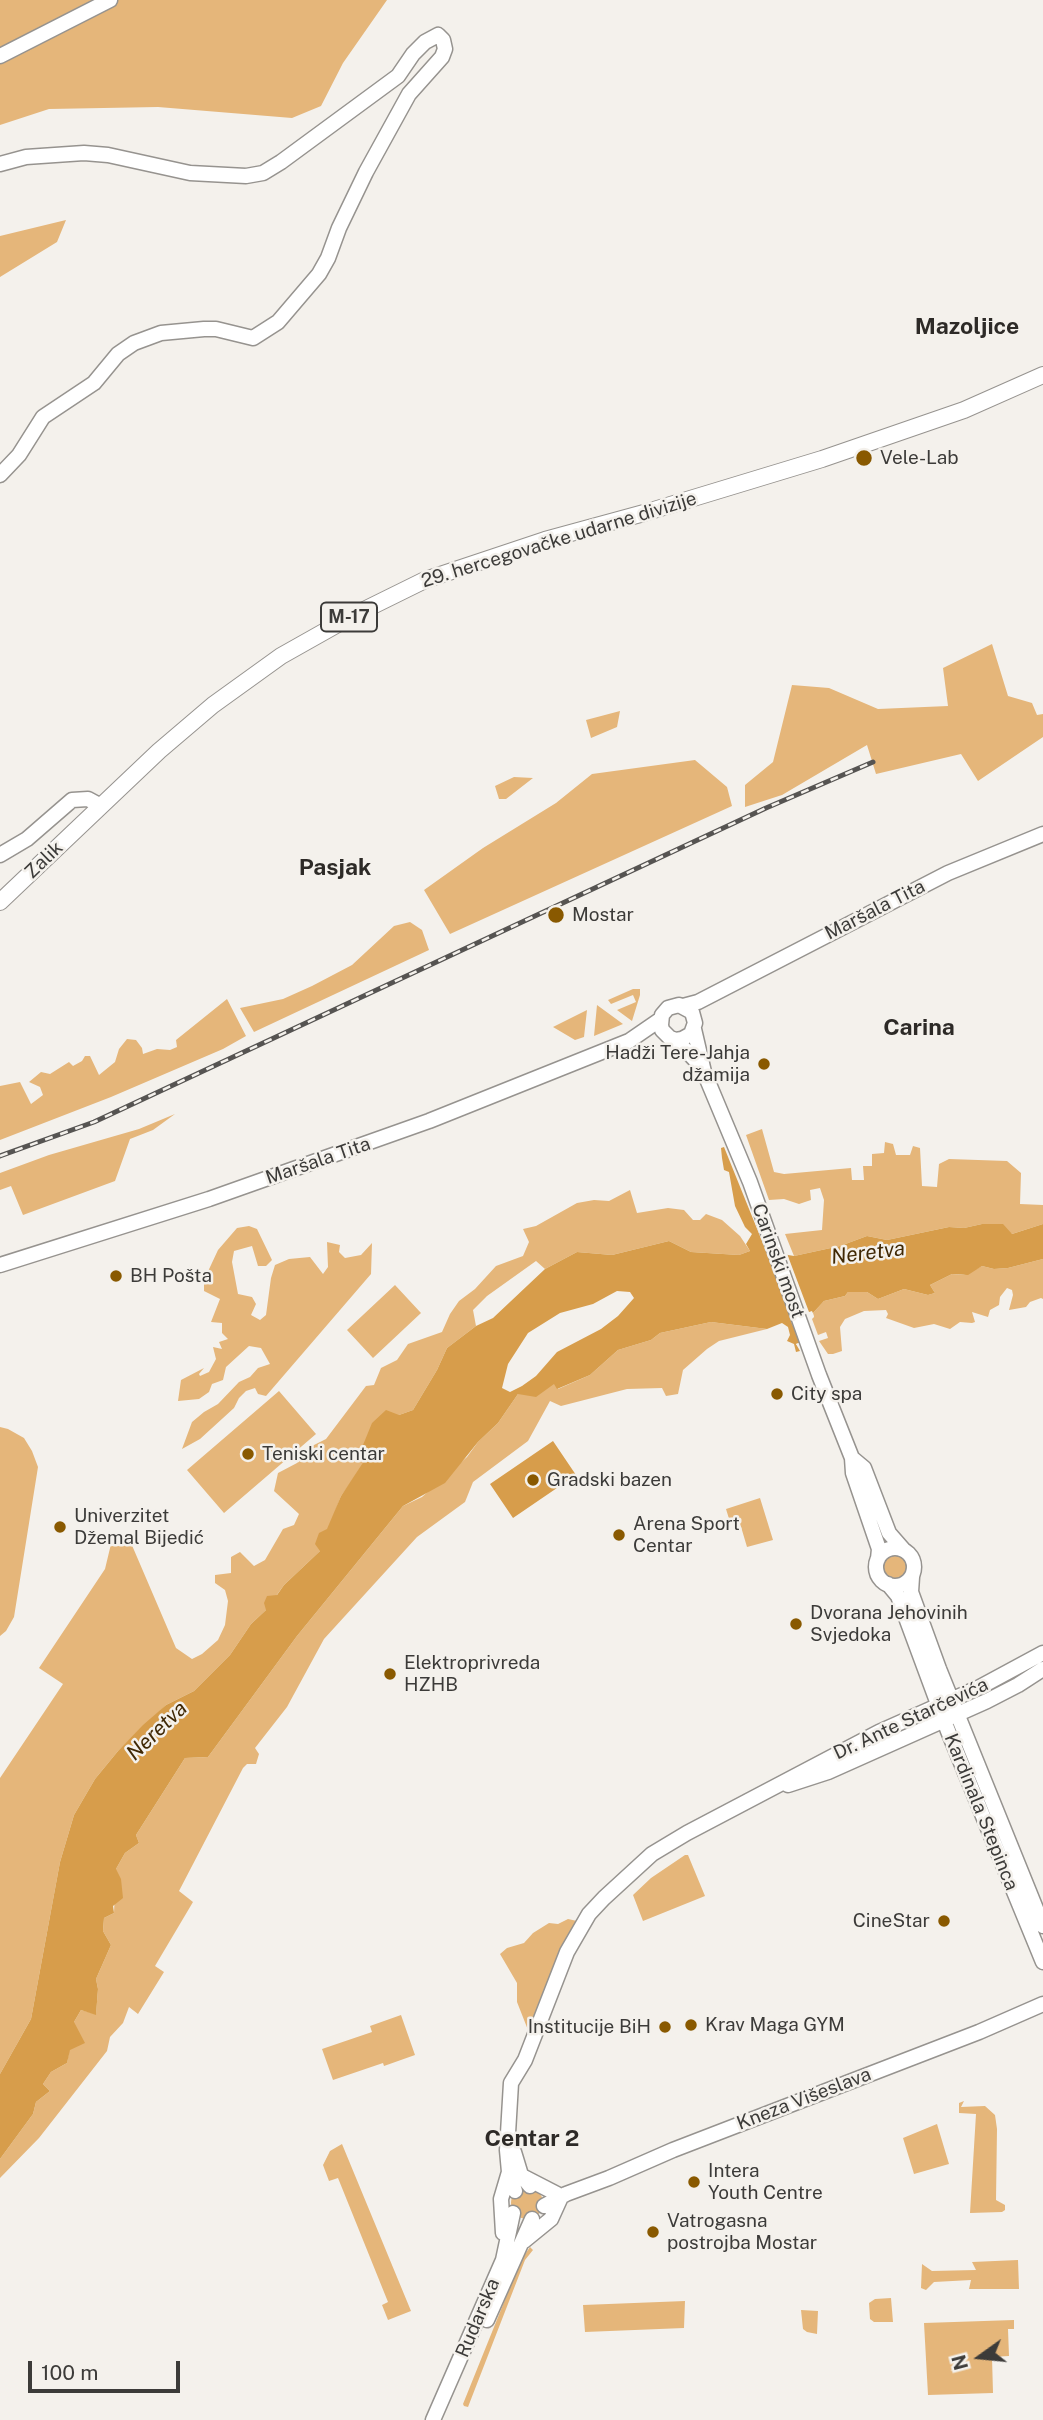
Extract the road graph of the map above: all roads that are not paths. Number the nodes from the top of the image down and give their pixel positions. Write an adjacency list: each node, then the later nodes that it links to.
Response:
1 (110, 0): 2 (street)
2 (0, 56)
3 (0, 164): 5 (street)
4 (1043, 375): 6 (main road, 29. hercegovačke udarne divizije / M-17)
5 (0, 475)
6 (102, 806): 7 (street); 8 (main road, 29. hercegovačke udarne divizije / M-17)
7 (62, 807): 8 (street); 10 (street)
8 (89, 818): 11 (main road, Zalik / M-17)
9 (1043, 834): 12 (street, Maršala Tita)
10 (0, 855)
11 (0, 902)
12 (712, 995): 13 (street, Maršala Tita); 15 (street, Maršala Tita)
13 (682, 1006): 14 (street); 15 (street)
14 (661, 1019): 16 (street); 17 (street, Maršala Tita)
15 (694, 1023): 16 (street); 18 (street)
16 (673, 1039): 17 (street, Maršala Tita); 18 (street)
17 (629, 1041): 19 (street, Maršala Tita)
18 (704, 1072): 20 (street, Carinski most)
19 (0, 1265)
20 (852, 1458): 21 (street); 22 (street)
21 (903, 1549): 22 (street); 23 (street)
22 (877, 1559): 24 (street)
23 (912, 1577): 24 (street); 27 (street, Kardinala Stepinca)
24 (888, 1584): 27 (street, Kardinala Stepinca)
25 (1043, 1653): 27 (street, Dr. Ante Starčevića)
26 (1043, 1669): 28 (street, Dr. Ante Starčevića)
27 (945, 1702): 28 (street, Kardinala Stepinca); 29 (street, Dr. Ante Starčevića)
28 (950, 1716): 29 (street, Dr. Ante Starčevića); 30 (street, Kardinala Stepinca); 31 (street, Kardinala Stepinca)
29 (779, 1786): 33 (street, Dr. Ante Starčevića)
30 (1043, 1926)
31 (1043, 1962)
32 (1043, 2004): 34 (street, Kneza Višeslava)
33 (529, 2186): 34 (street, Kneza Višeslava); 34 (street); 35 (street, Rudarska); 36 (street, Rudarska); 38 (street, Dr. Ante Starčevića)
34 (561, 2195): 37 (street)
35 (513, 2213): 36 (street); 38 (street, Rudarska)
36 (532, 2219): 37 (street, Rudarska)
37 (518, 2247): 40 (street, Rudarska)
38 (503, 2260): 39 (street, Rudarska)
39 (433, 2420)
40 (443, 2420)

